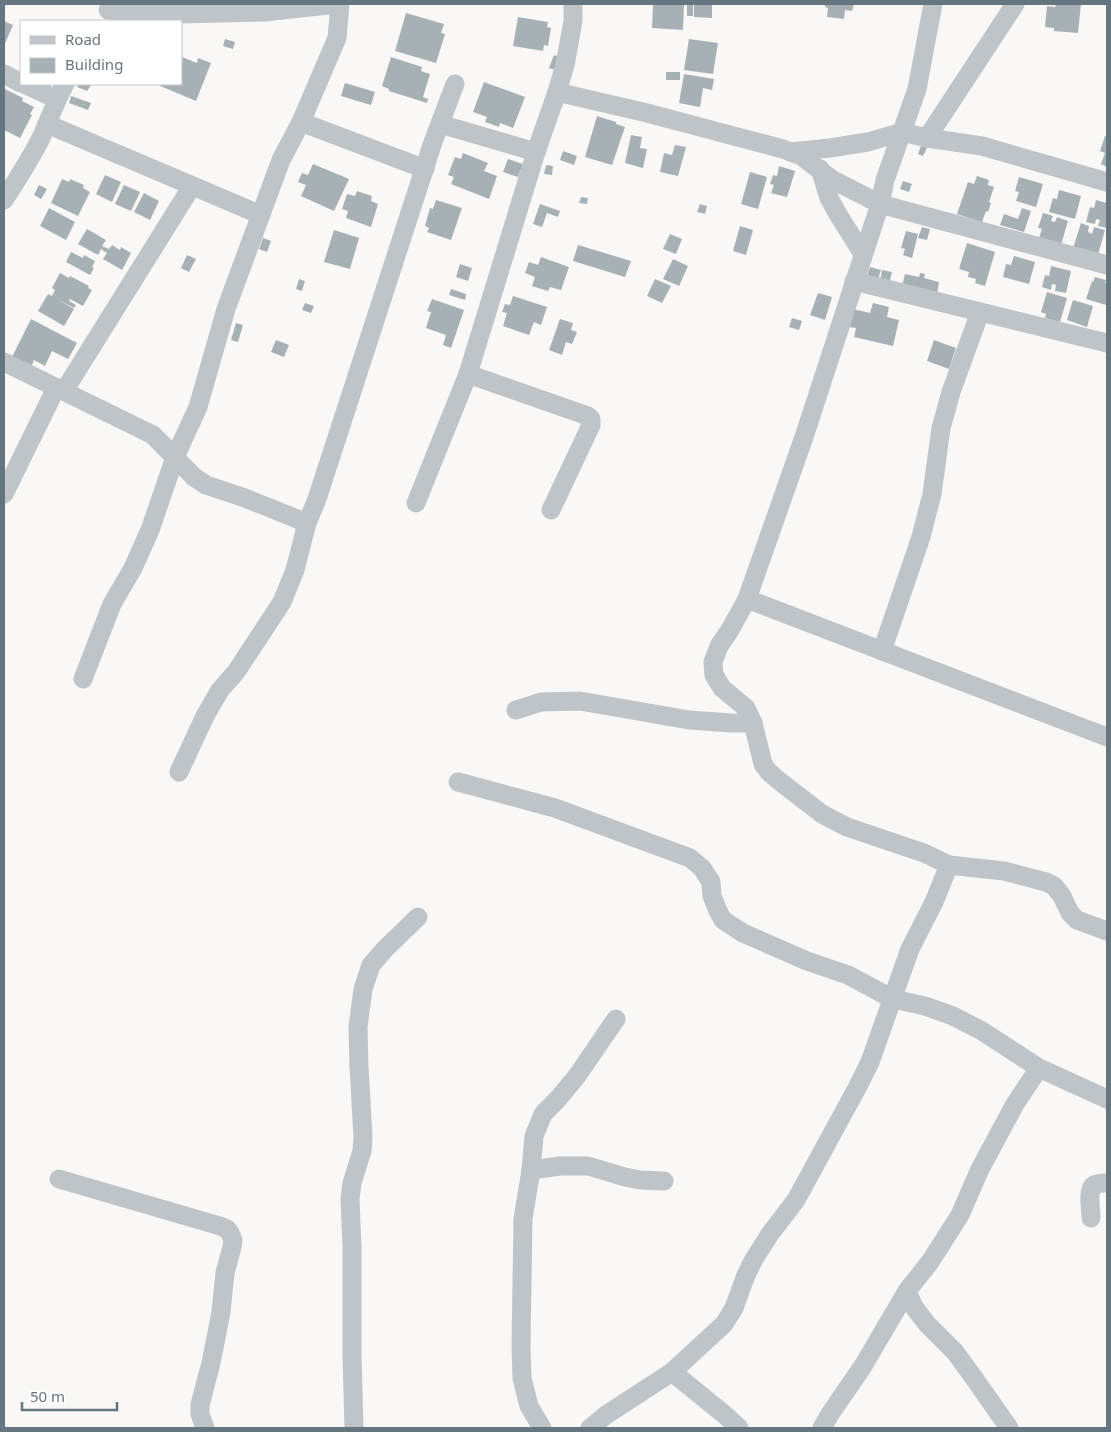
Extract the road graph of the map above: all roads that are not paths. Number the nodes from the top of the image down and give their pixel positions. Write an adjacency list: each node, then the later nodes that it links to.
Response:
1 (329, 4): 5 (street); 12 (street)
2 (573, 4): 11 (street)
3 (933, 4): 15 (street)
4 (1015, 4): 16 (street)
5 (108, 12)
6 (4, 74): 7 (street)
7 (20, 82)
8 (454, 84): 14 (street)
9 (31, 85): 10 (street)
10 (61, 92): 13 (street)
11 (558, 92): 17 (street); 18 (street)
12 (301, 122): 19 (street); 25 (street)
13 (47, 124): 22 (street); 23 (street)
14 (440, 124): 17 (street); 19 (street)
15 (902, 132): 16 (street); 18 (street); 24 (street)
16 (927, 138): 21 (street)
17 (536, 152): 32 (street)
18 (790, 152): 20 (street)
19 (425, 169): 38 (street)
20 (820, 169): 24 (street); 26 (street)
21 (1107, 182)
22 (192, 186): 25 (street); 33 (street)
23 (4, 200)
24 (880, 204): 26 (street); 27 (street)
25 (261, 215): 34 (street)
26 (863, 254): 28 (street)
27 (1107, 265)
28 (854, 281): 29 (street); 39 (street)
29 (980, 312): 30 (street); 40 (street)
30 (1107, 343)
31 (4, 362): 33 (street)
32 (468, 374): 36 (street); 37 (street)
33 (60, 389): 34 (street); 35 (street)
34 (176, 457): 38 (street); 41 (street)
35 (4, 494)
36 (416, 503)
37 (551, 510)
38 (307, 523): 45 (street)
39 (747, 599): 40 (street); 43 (street)
40 (882, 652): 44 (street)
41 (83, 679)
42 (516, 710): 43 (street)
43 (753, 724): 47 (street)
44 (1107, 737)
45 (179, 772)
46 (458, 782): 50 (street)
47 (949, 865): 49 (street); 50 (street)
48 (418, 917): 62 (street)
49 (1107, 931)
50 (893, 999): 52 (street); 60 (street)
51 (616, 1019): 54 (street)
52 (1039, 1068): 53 (street); 59 (street)
53 (1107, 1099)
54 (531, 1170): 56 (street); 63 (street)
55 (59, 1180): 61 (street)
56 (664, 1181)
57 (1107, 1183): 58 (street)
58 (1091, 1218)
59 (907, 1291): 66 (street); 67 (street)
60 (672, 1372): 64 (street); 65 (street)
61 (205, 1428)
62 (354, 1428)
63 (542, 1428)
64 (590, 1428)
65 (739, 1428)
66 (822, 1428)
67 (1009, 1428)

